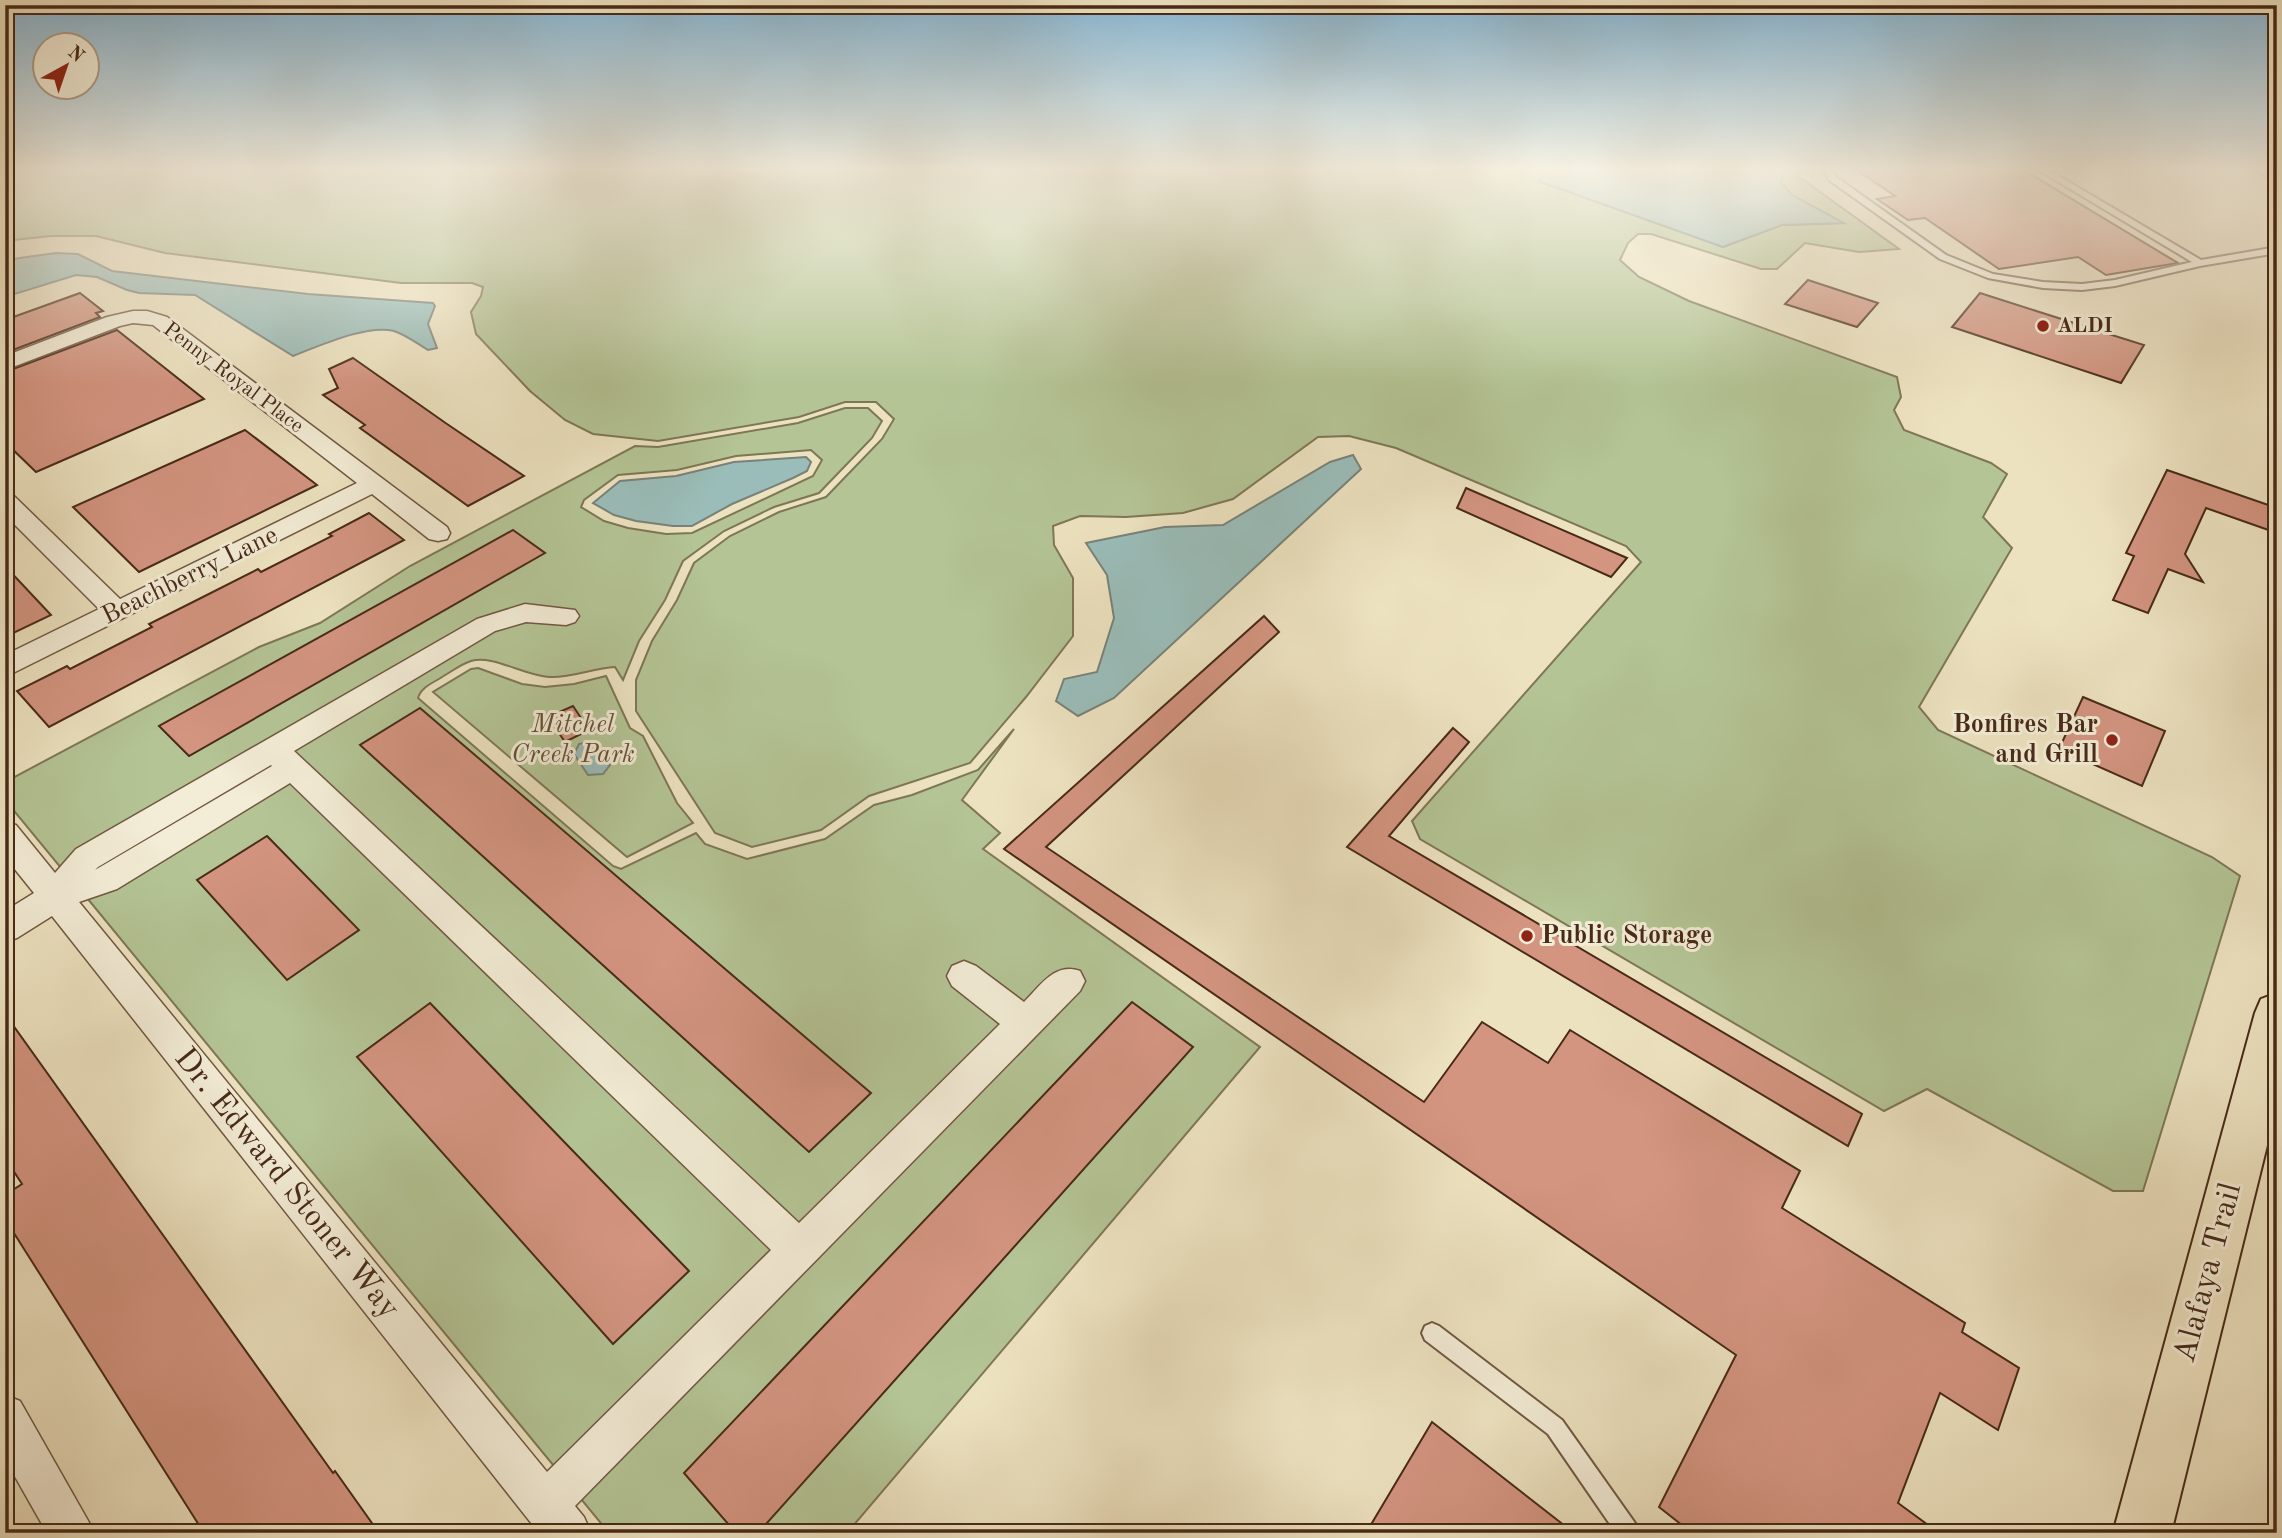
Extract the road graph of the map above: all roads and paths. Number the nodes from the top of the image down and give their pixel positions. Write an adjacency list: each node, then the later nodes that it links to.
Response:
1 (1920, 241): 4 (lane)
2 (2162, 241): 4 (lane)
3 (2277, 250): 4 (lane)
4 (2200, 263)
5 (5, 364): 6 (street, Penny Royal Place)
6 (374, 484): 8 (street, Penny Royal Place); 9 (street, Beachberry Lane)
7 (8, 507): 9 (street)
8 (438, 533)
9 (117, 611): 11 (street, Beachberry Lane)
10 (566, 616): 12 (street)
11 (5, 667)
12 (282, 758): 14 (street); 20 (street)
13 (5, 834): 14 (street, Dr. Edward Stoner Way)
14 (55, 897): 15 (street); 23 (street, Dr. Edward Stoner Way)
15 (5, 928)
16 (964, 976): 19 (street)
17 (1068, 981): 19 (street)
18 (2277, 1013): 26 (main road, Alafaya Trail)
19 (1025, 1023): 20 (street)
20 (799, 1250): 23 (street)
21 (1432, 1333): 25 (lane)
22 (5, 1416): 24 (street)
23 (557, 1519)
24 (72, 1533)
25 (1631, 1533)
26 (2142, 1533)

